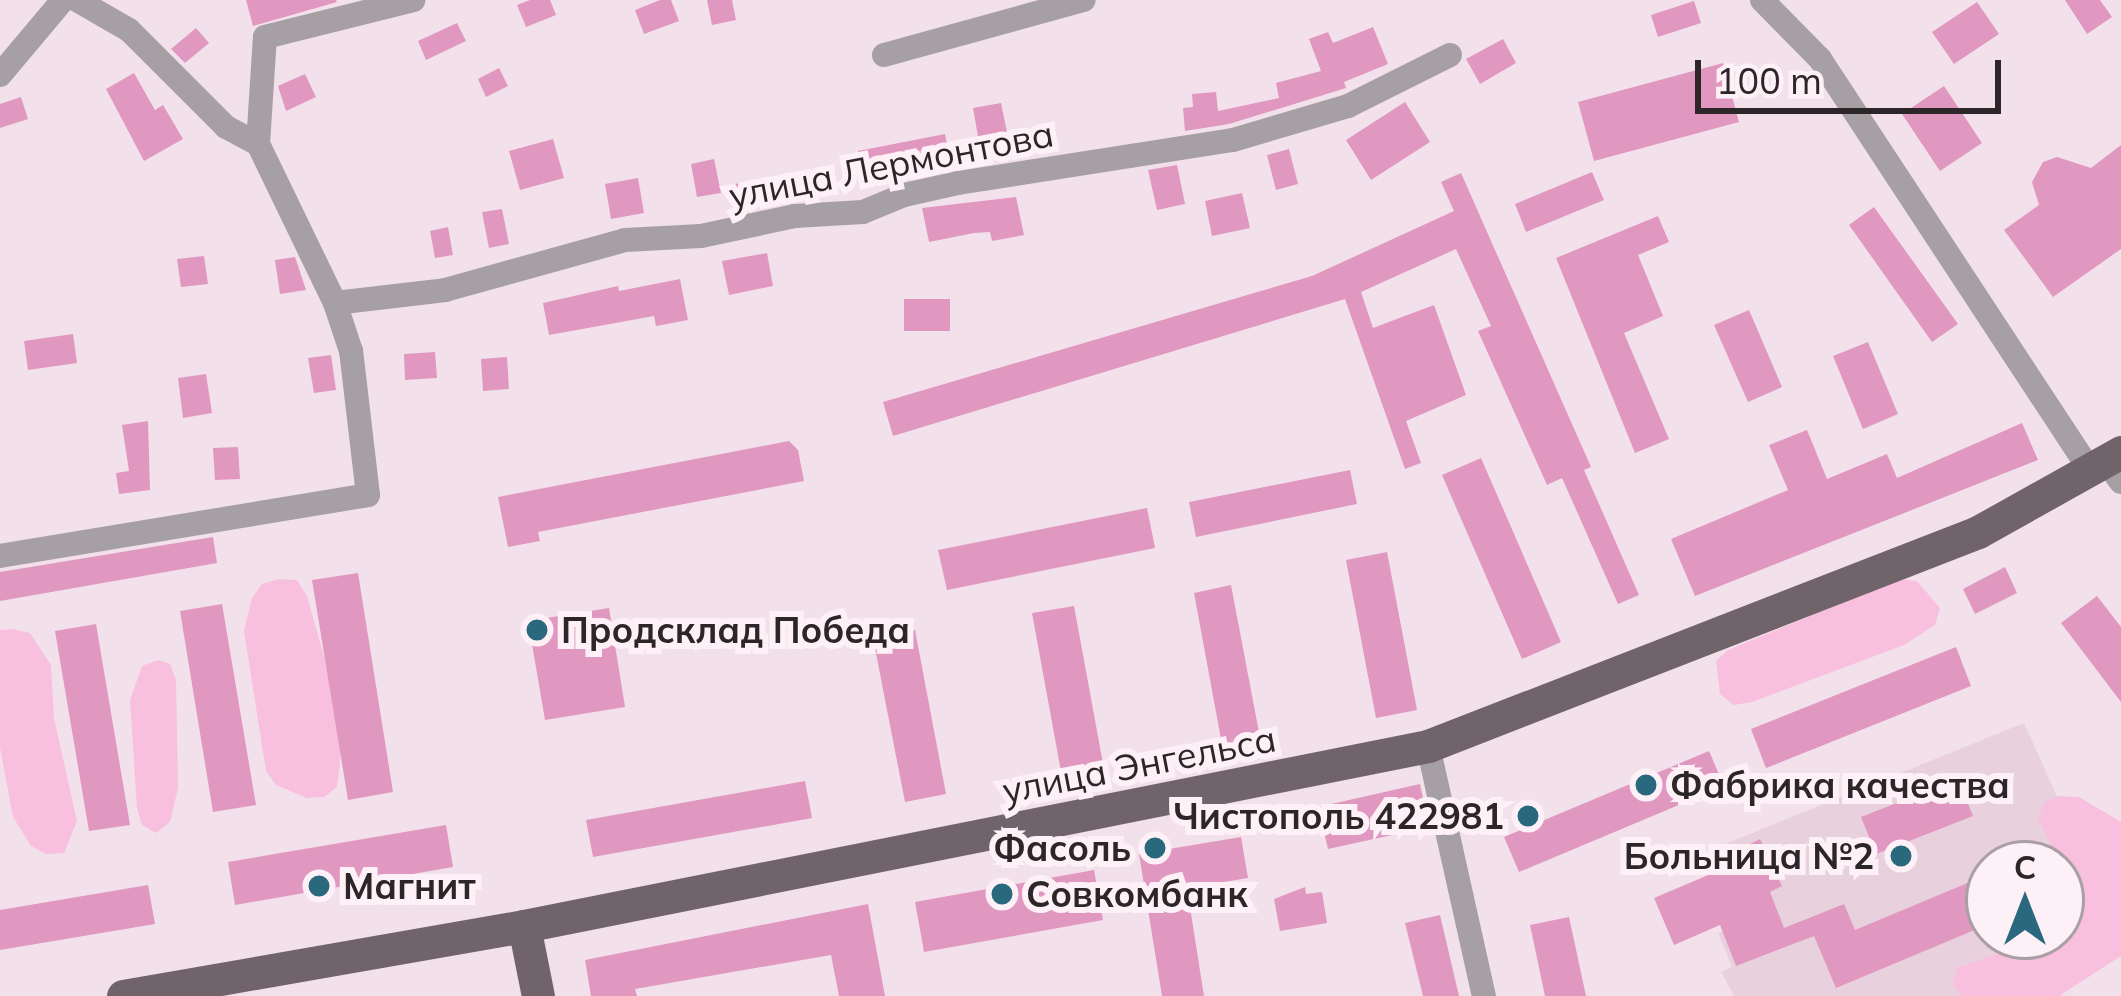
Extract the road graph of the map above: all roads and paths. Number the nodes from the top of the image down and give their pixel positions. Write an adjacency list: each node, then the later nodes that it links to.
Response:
1 (63, 0): 8 (street)
2 (77, 0): 9 (street)
3 (413, 0): 9 (street)
4 (1084, 0): 6 (street)
5 (1762, 0): 11 (street)
6 (884, 55)
7 (1450, 55): 10 (street, улица Лермонтова)
8 (0, 75)
9 (258, 144): 10 (street)
10 (335, 303): 12 (street)
11 (2110, 467): 13 (main road, улица Энгельса)
12 (0, 556)
13 (1428, 746): 14 (main road, улица Энгельса); 17 (street)
14 (524, 926): 15 (main road, улица Энгельса); 16 (main road)
15 (123, 996)
16 (538, 996)
17 (1484, 996)

